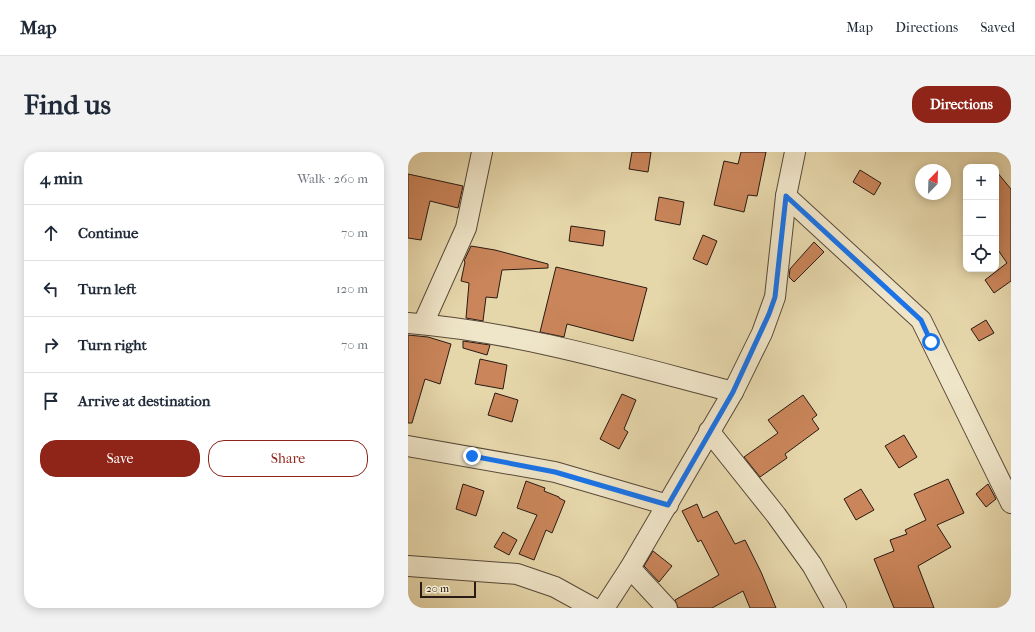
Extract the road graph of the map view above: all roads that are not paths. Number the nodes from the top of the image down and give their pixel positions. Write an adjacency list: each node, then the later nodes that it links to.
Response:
1 (482, 152): 4 (street)
2 (795, 152): 3 (street)
3 (786, 196): 5 (street); 8 (street)
4 (416, 324): 5 (street)
5 (733, 392): 6 (street)
6 (709, 431): 9 (street); 15 (street)
7 (408, 446): 9 (street)
8 (1011, 503)
9 (668, 505): 11 (street)
10 (408, 566): 12 (street)
11 (630, 568): 13 (street); 14 (street)
12 (593, 608)
13 (604, 608)
14 (667, 608)
15 (836, 608)

